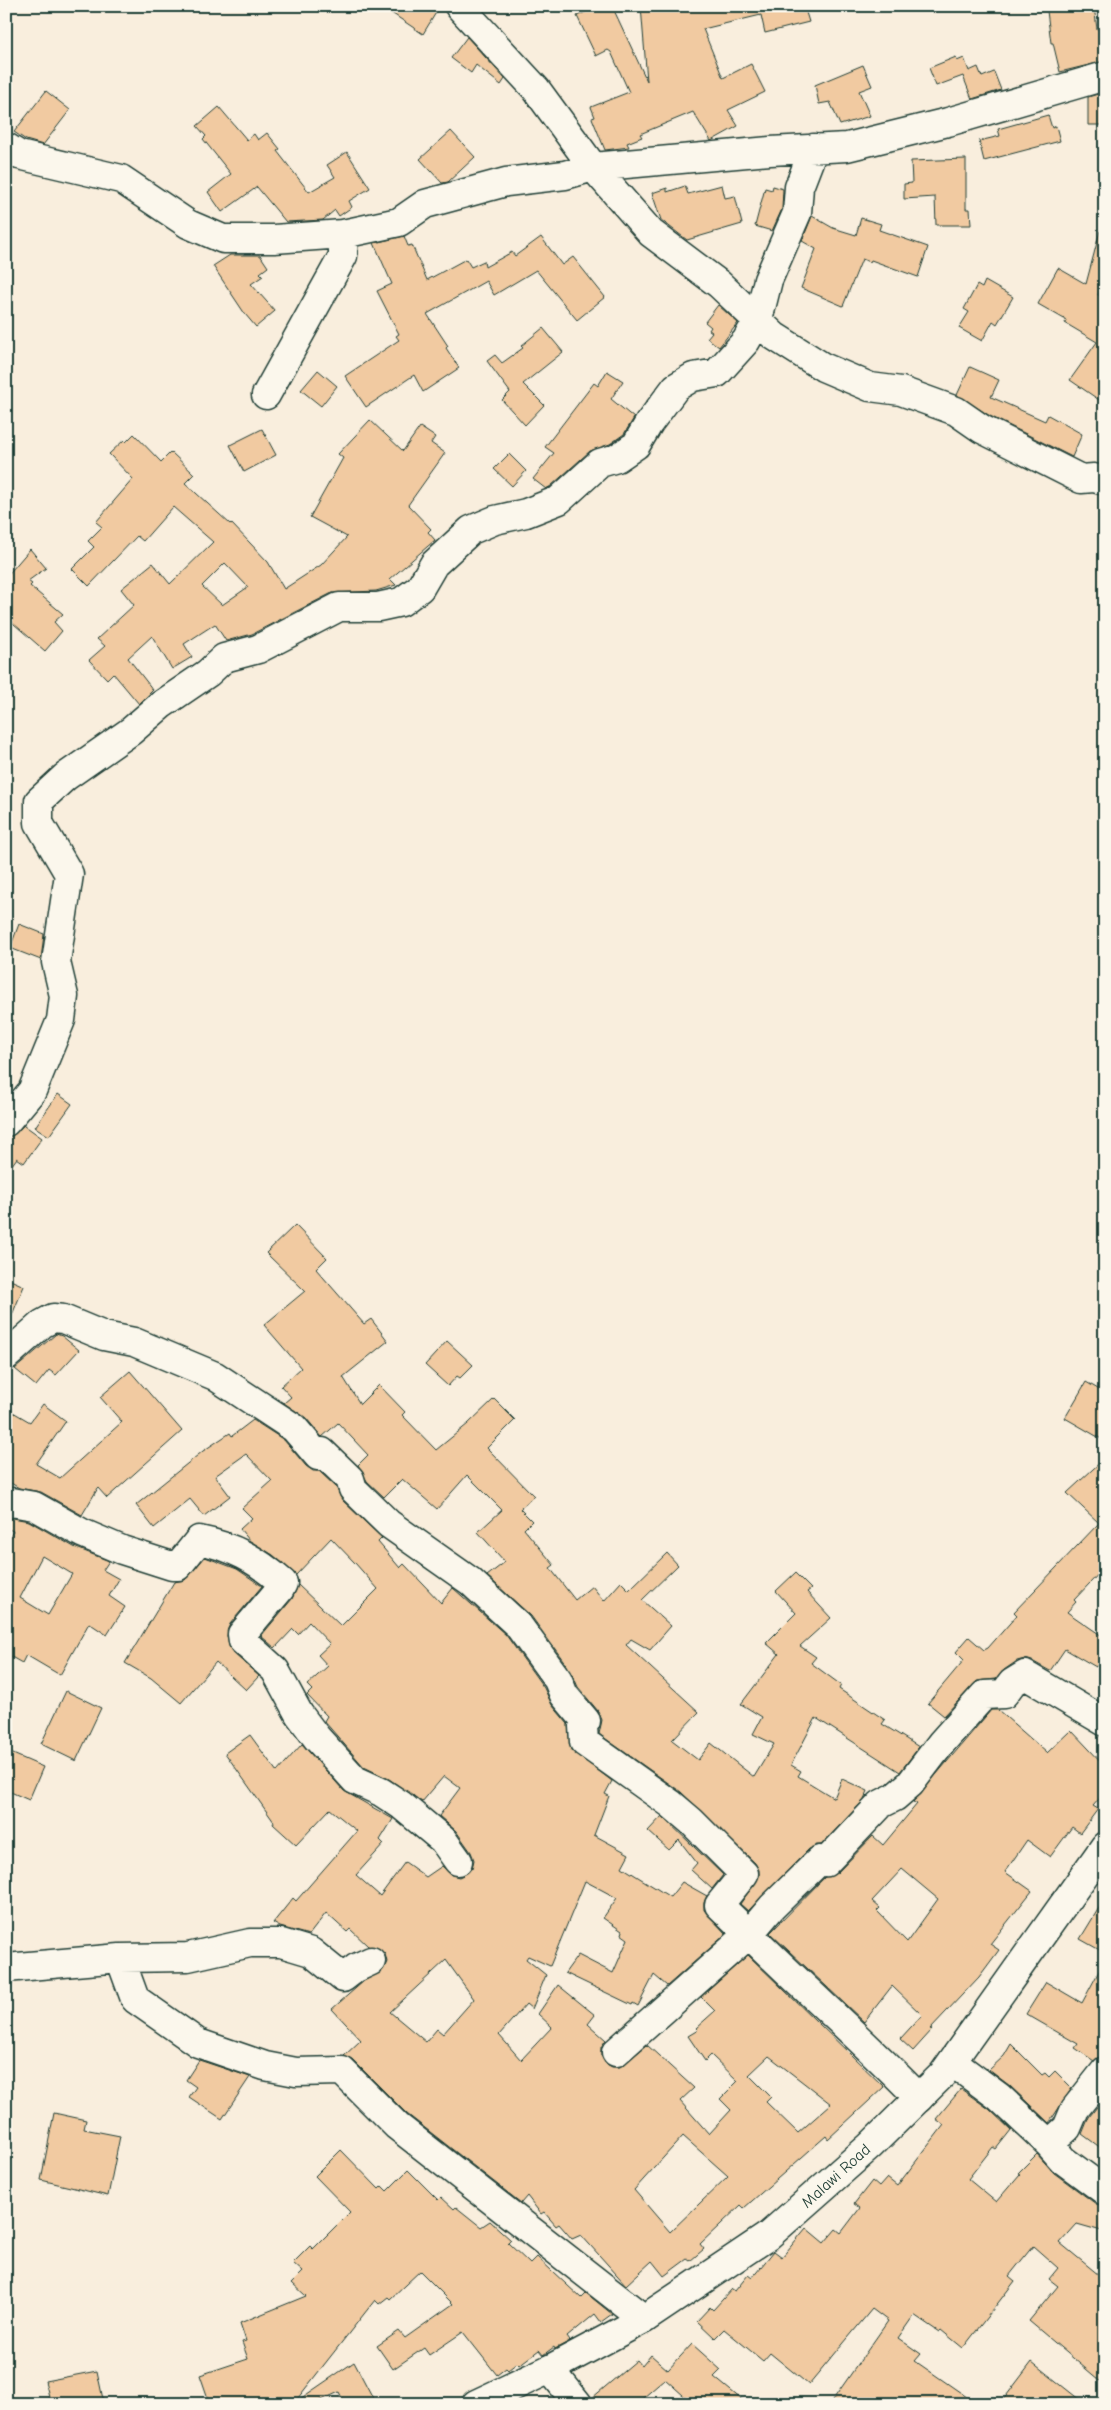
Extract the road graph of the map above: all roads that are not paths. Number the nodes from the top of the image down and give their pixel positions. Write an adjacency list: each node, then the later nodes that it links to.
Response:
1 (459, 6): 5 (street)
2 (1105, 76): 4 (street)
3 (6, 147): 6 (street)
4 (814, 148): 5 (street); 7 (street)
5 (593, 167): 6 (street); 7 (street)
6 (343, 234): 8 (street)
7 (758, 320): 9 (street); 10 (street)
8 (266, 395)
9 (1105, 481)
10 (6, 1122)
11 (6, 1356): 16 (street)
12 (6, 1504): 15 (street)
13 (1105, 1722): 16 (street)
14 (1105, 1846): 21 (street, Malawi Road)
15 (458, 1861)
16 (749, 1934): 20 (street); 23 (street)
17 (120, 1958): 18 (street); 19 (street); 26 (street)
18 (371, 1961)
19 (6, 1968)
20 (616, 2052)
21 (952, 2062): 23 (street, Malawi Road); 24 (street)
22 (1105, 2071): 24 (street)
23 (920, 2098): 26 (street, Malawi Road)
24 (1050, 2144): 25 (street)
25 (1105, 2191)
26 (644, 2319): 27 (street, Malawi Road)
27 (550, 2369): 28 (street, Malawi Road); 29 (street)
28 (476, 2404)
29 (578, 2404)

